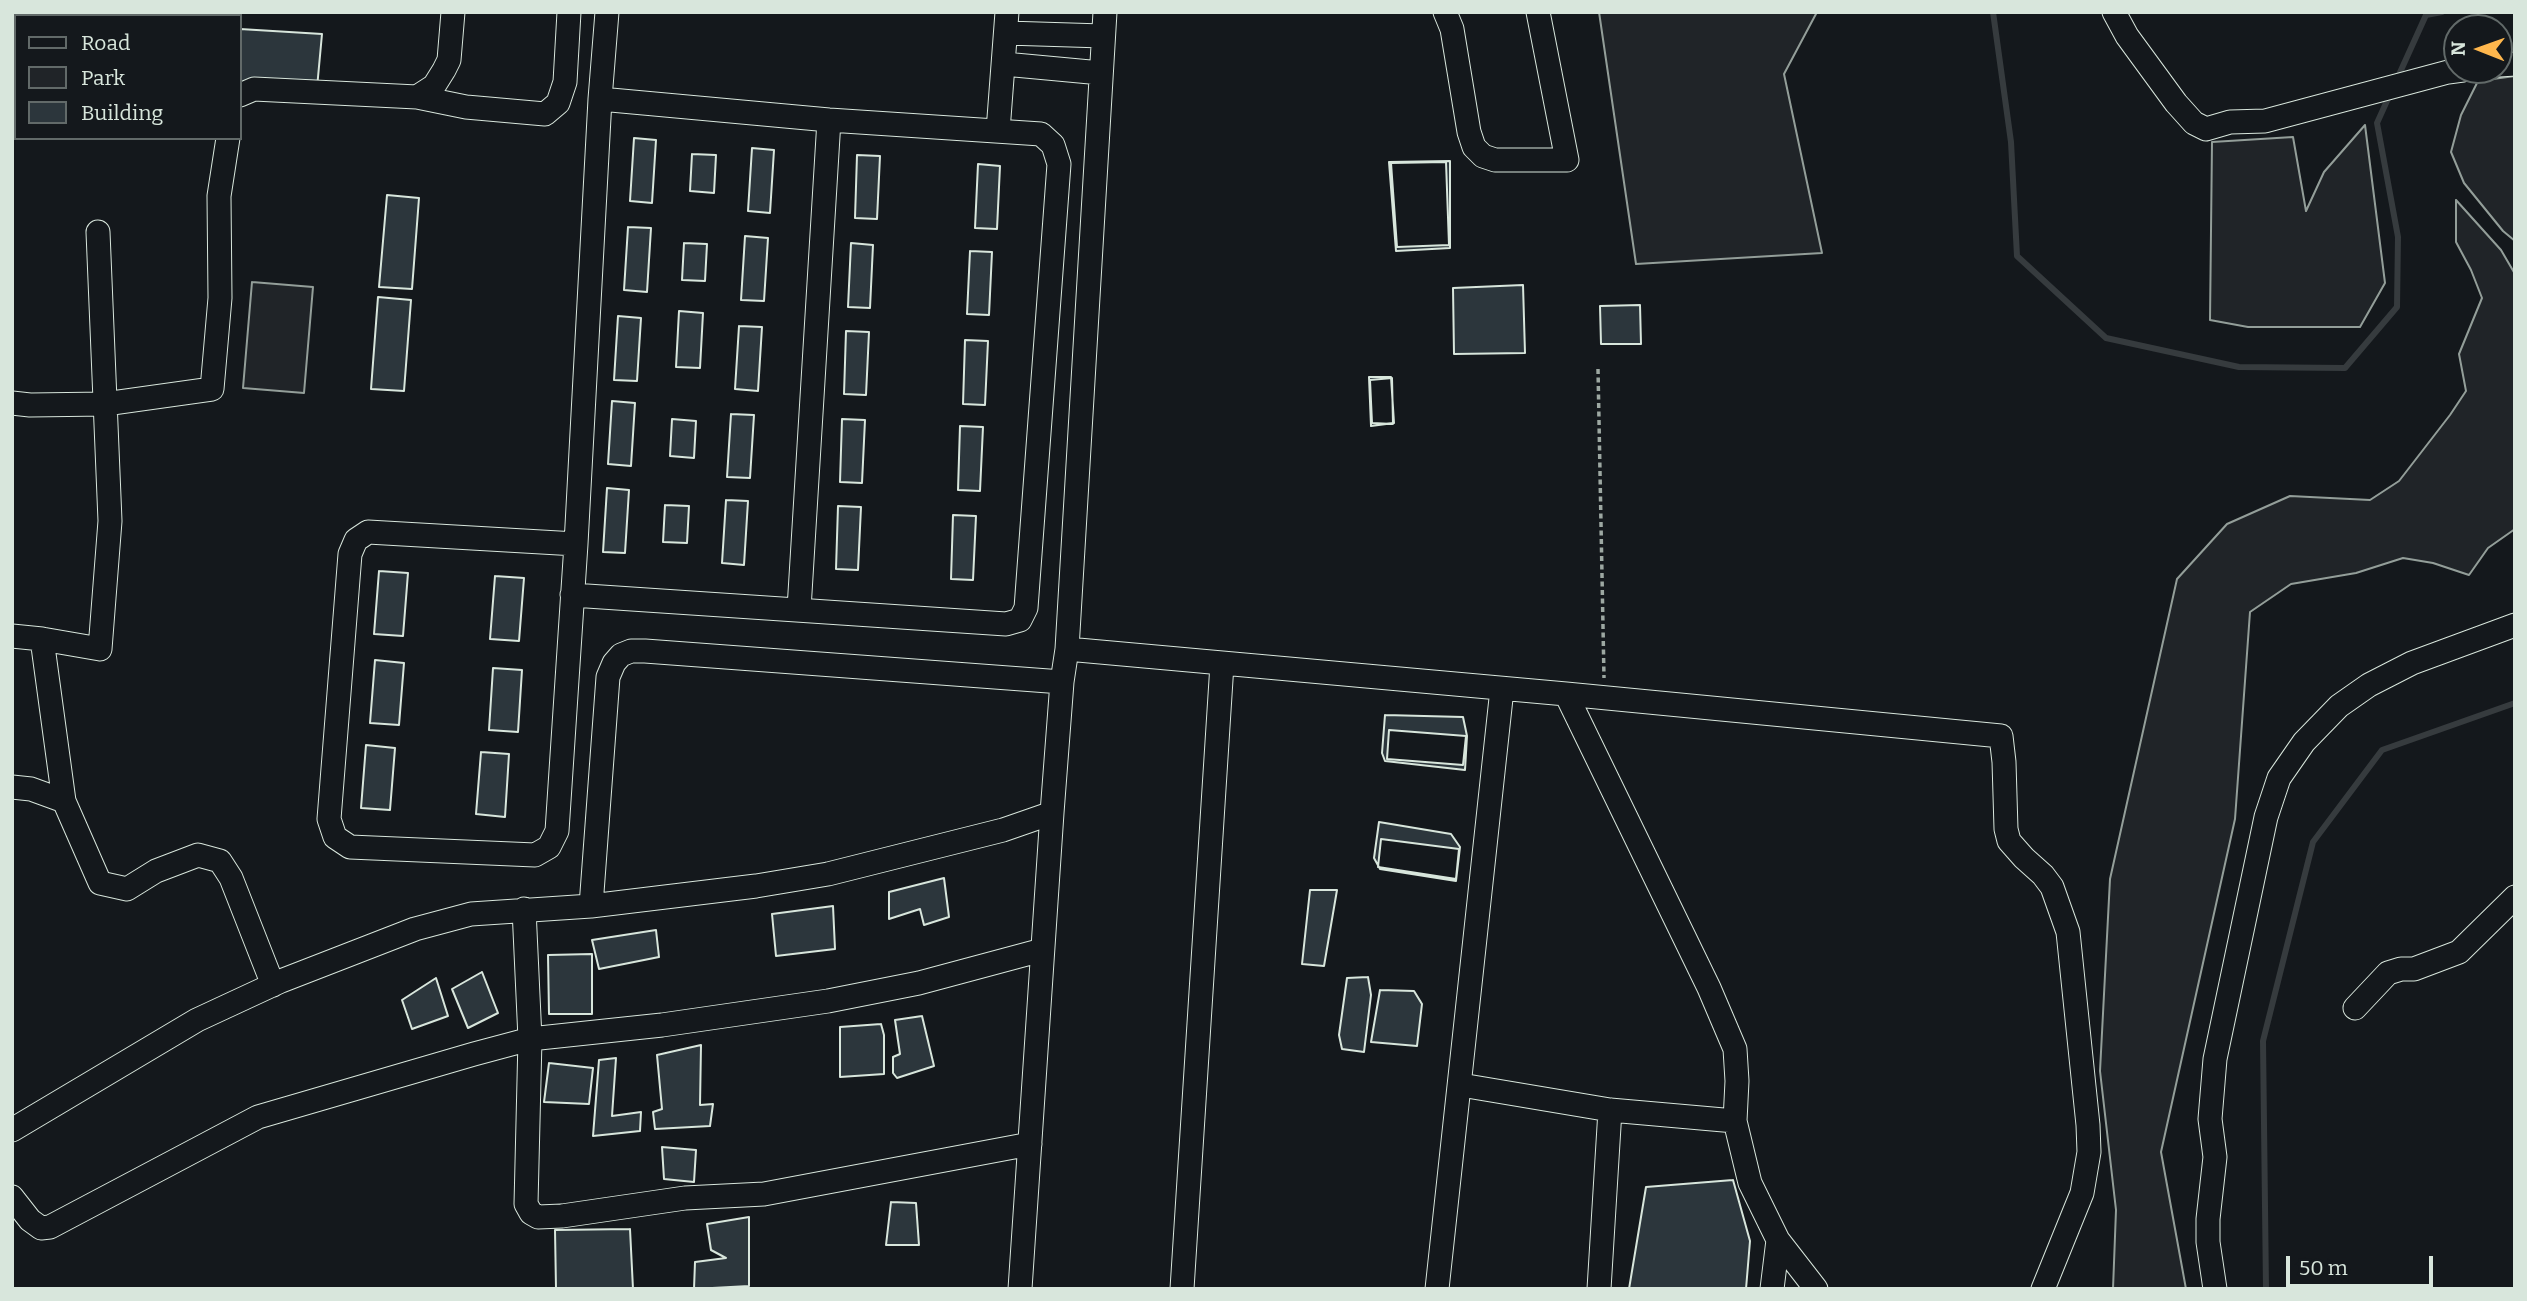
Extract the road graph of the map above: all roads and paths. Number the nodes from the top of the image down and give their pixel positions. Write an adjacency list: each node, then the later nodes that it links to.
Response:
1 (453, 12): 14 (street)
2 (569, 12): 14 (street)
3 (607, 12): 15 (street)
4 (1105, 12): 9 (street)
5 (1445, 12): 6 (street)
6 (1538, 12)
7 (2114, 12): 12 (street)
8 (1006, 22): 9 (street); 10 (street)
9 (1103, 36): 11 (street)
10 (1004, 64): 11 (street); 17 (street)
11 (1101, 73): 29 (street)
12 (2443, 73)
13 (242, 94): 14 (street)
14 (417, 97)
15 (600, 99): 16 (street); 23 (street)
16 (829, 120): 17 (street); 25 (street)
17 (998, 131): 25 (street)
18 (228, 140): 22 (street)
19 (98, 232): 22 (street)
20 (1598, 369): 34 (path)
21 (12, 403): 22 (street)
22 (105, 404): 28 (street)
23 (576, 544): 24 (street); 24 (street)
24 (572, 595): 25 (street)
25 (799, 609)
26 (2515, 625): 59 (street)
27 (12, 636): 28 (street)
28 (42, 639): 36 (street)
29 (1067, 649): 30 (street); 31 (street)
30 (1222, 664): 32 (street); 53 (street)
31 (1062, 681): 37 (street); 39 (street)
32 (1502, 689): 33 (street); 45 (street)
33 (1566, 694): 34 (street); 47 (street)
34 (1605, 698): 58 (street)
35 (12, 787): 36 (street)
36 (65, 802): 42 (street)
37 (1052, 813): 39 (street); 41 (street)
38 (2515, 897): 43 (street)
39 (591, 906): 40 (street)
40 (524, 909): 42 (street); 44 (street)
41 (1042, 950): 44 (street); 49 (street)
42 (273, 985): 48 (street)
43 (2355, 1008)
44 (530, 1039): 49 (street); 50 (street)
45 (1461, 1084): 46 (street); 54 (street)
46 (1609, 1110): 47 (street); 55 (street)
47 (1735, 1121): 51 (street)
48 (12, 1130)
49 (1030, 1144): 52 (street)
50 (12, 1197)
51 (1778, 1240): 56 (street); 57 (street)
52 (1020, 1289)
53 (1182, 1289)
54 (1437, 1289)
55 (1599, 1289)
56 (1772, 1289)
57 (1816, 1289)
58 (2043, 1289)
59 (2215, 1289)

